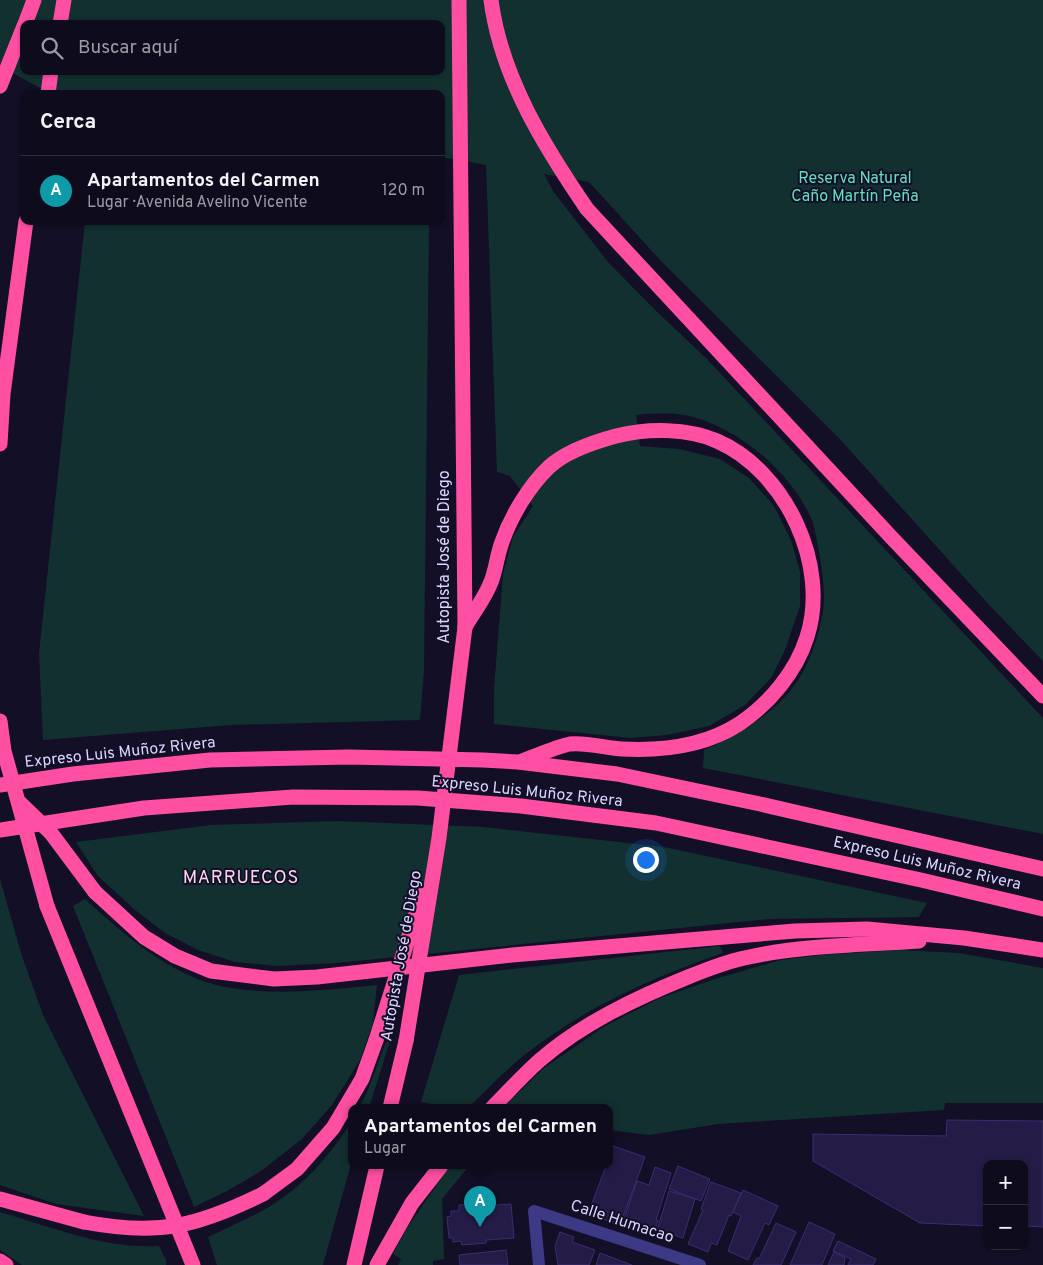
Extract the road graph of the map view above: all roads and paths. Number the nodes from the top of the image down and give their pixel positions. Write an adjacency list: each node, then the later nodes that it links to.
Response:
1 (34, 0): 5 (highway)
2 (64, 0): 6 (highway)
3 (458, 0): 13 (highway, Autopista José de Diego)
4 (491, 0): 14 (highway)
5 (26, 20)
6 (61, 20)
7 (20, 35): 9 (highway)
8 (50, 75): 10 (highway)
9 (0, 86)
10 (49, 90)
11 (25, 225): 12 (highway)
12 (0, 444)
13 (465, 627): 16 (highway); 20 (highway, Autopista José de Diego, bridge)
14 (1043, 696)
15 (0, 721): 18 (highway, bridge)
16 (518, 762): 17 (highway, Expreso Luis Muñoz Rivera); 21 (highway, Expreso Luis Muñoz Rivera)
17 (0, 785)
18 (18, 802): 23 (highway, bridge); 32 (highway, bridge)
19 (0, 830): 22 (highway, Expreso Luis Muñoz Rivera)
20 (440, 838): 25 (highway, Autopista José de Diego, bridge); 29 (highway, bridge)
21 (1043, 869)
22 (1043, 909)
23 (964, 938): 24 (highway); 26 (highway)
24 (1043, 950)
25 (391, 1104)
26 (496, 1104)
27 (376, 1169): 33 (highway)
28 (439, 1169): 34 (highway)
29 (0, 1199)
30 (0, 1261): 31 (highway)
31 (6, 1265)
32 (193, 1265)
33 (354, 1265)
34 (377, 1265)
35 (539, 1265): 36 (street, Calle Humacao)
36 (700, 1265)

